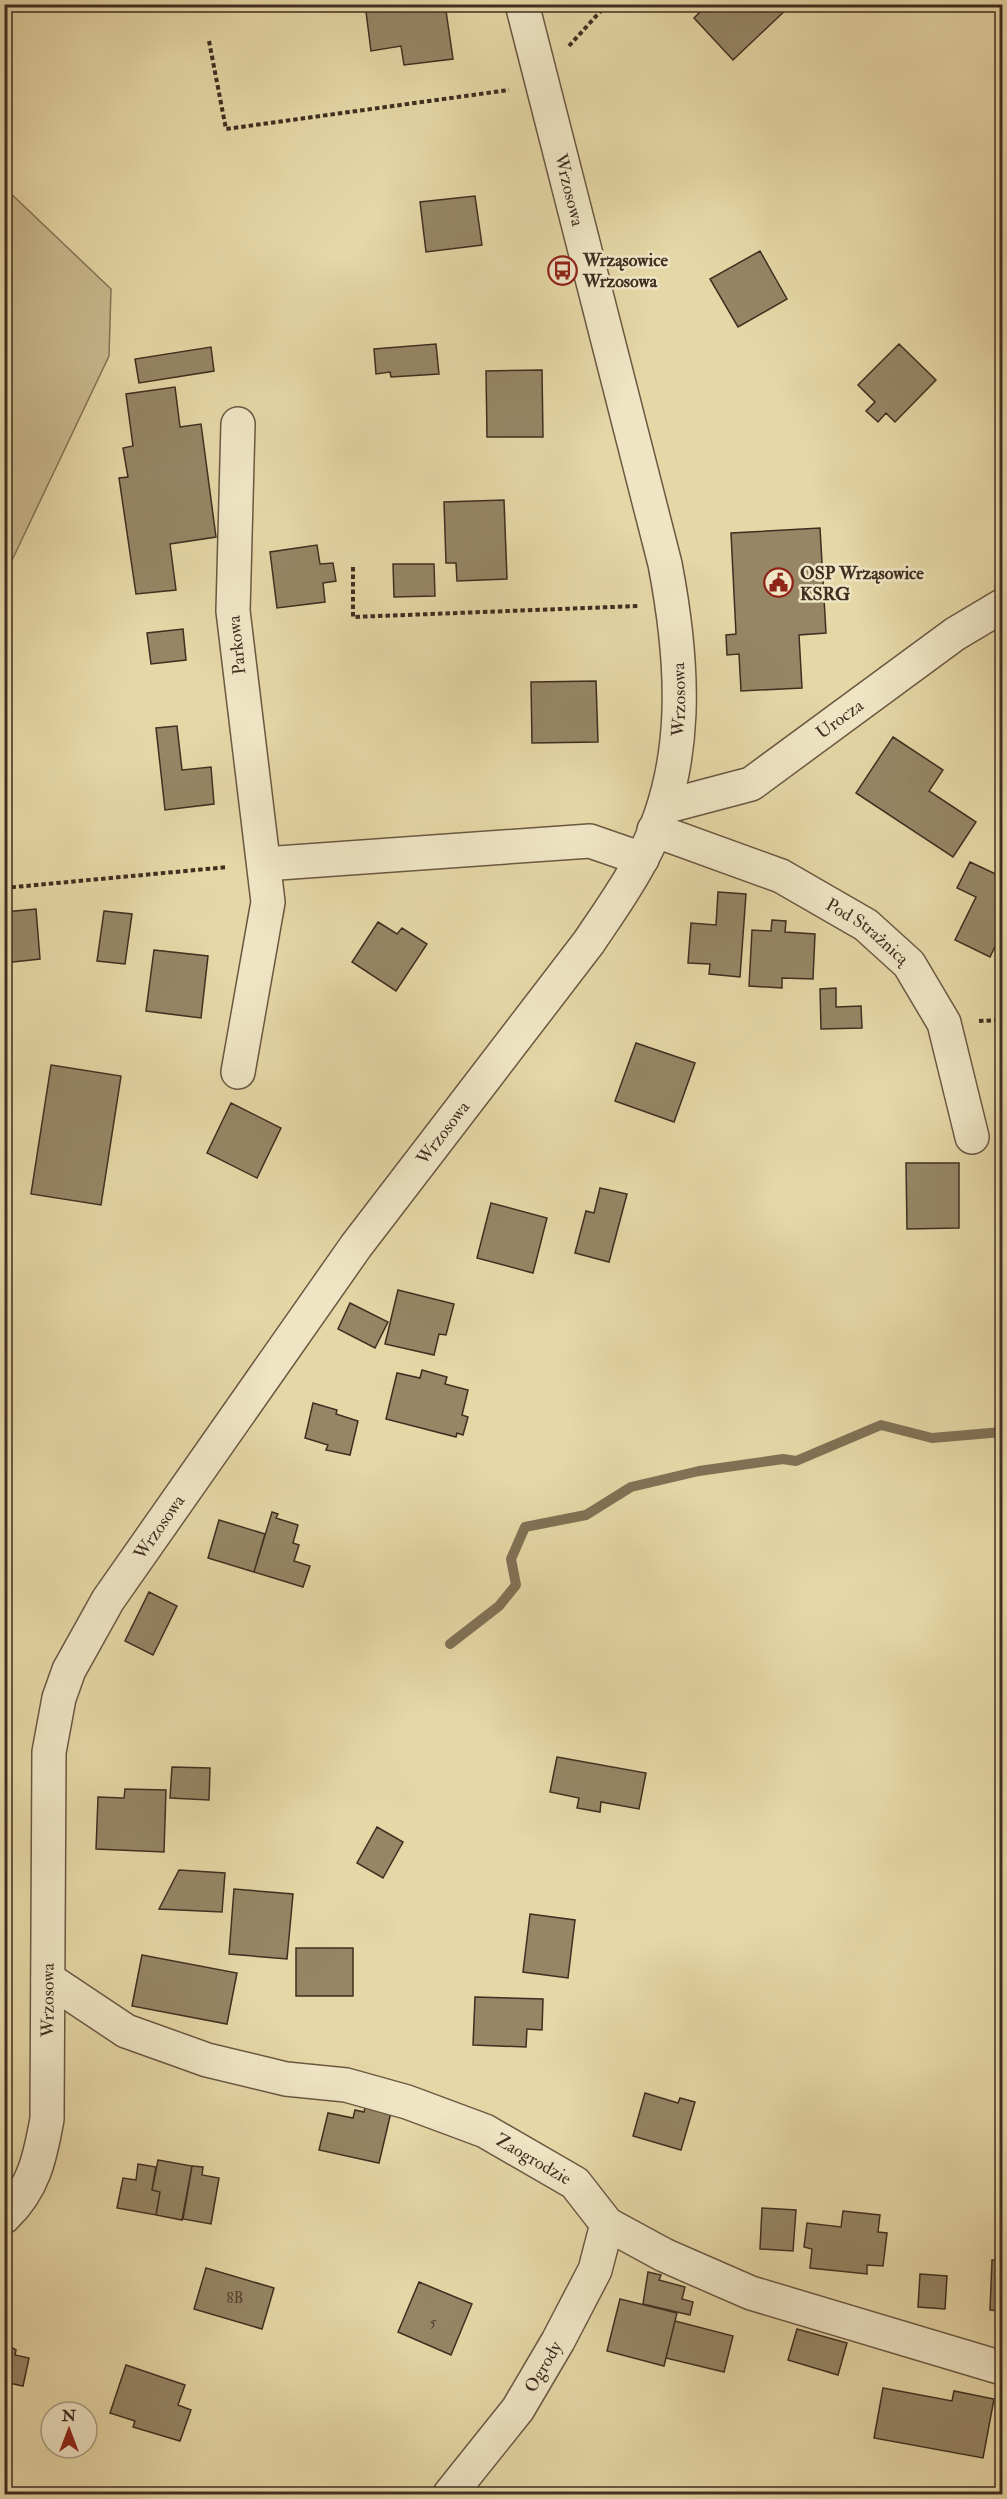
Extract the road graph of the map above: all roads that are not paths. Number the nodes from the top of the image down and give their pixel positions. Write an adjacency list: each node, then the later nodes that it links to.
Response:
1 (522, 4): 4 (street, Wrzosowa)
2 (238, 424): 5 (street, Parkowa)
3 (1002, 606): 4 (street, Urocza)
4 (653, 832): 5 (street); 7 (street, Pod Strażnicą); 8 (street, Wrzosowa)
5 (264, 864): 6 (street, Parkowa)
6 (238, 1072)
7 (972, 1137)
8 (48, 1979): 9 (street, Wrzosowa); 10 (street, Zaogrodzie)
9 (4, 2217)
10 (607, 2224): 11 (street, Zaogrodzie); 12 (street, Ogrody)
11 (1002, 2368)
12 (450, 2494)

